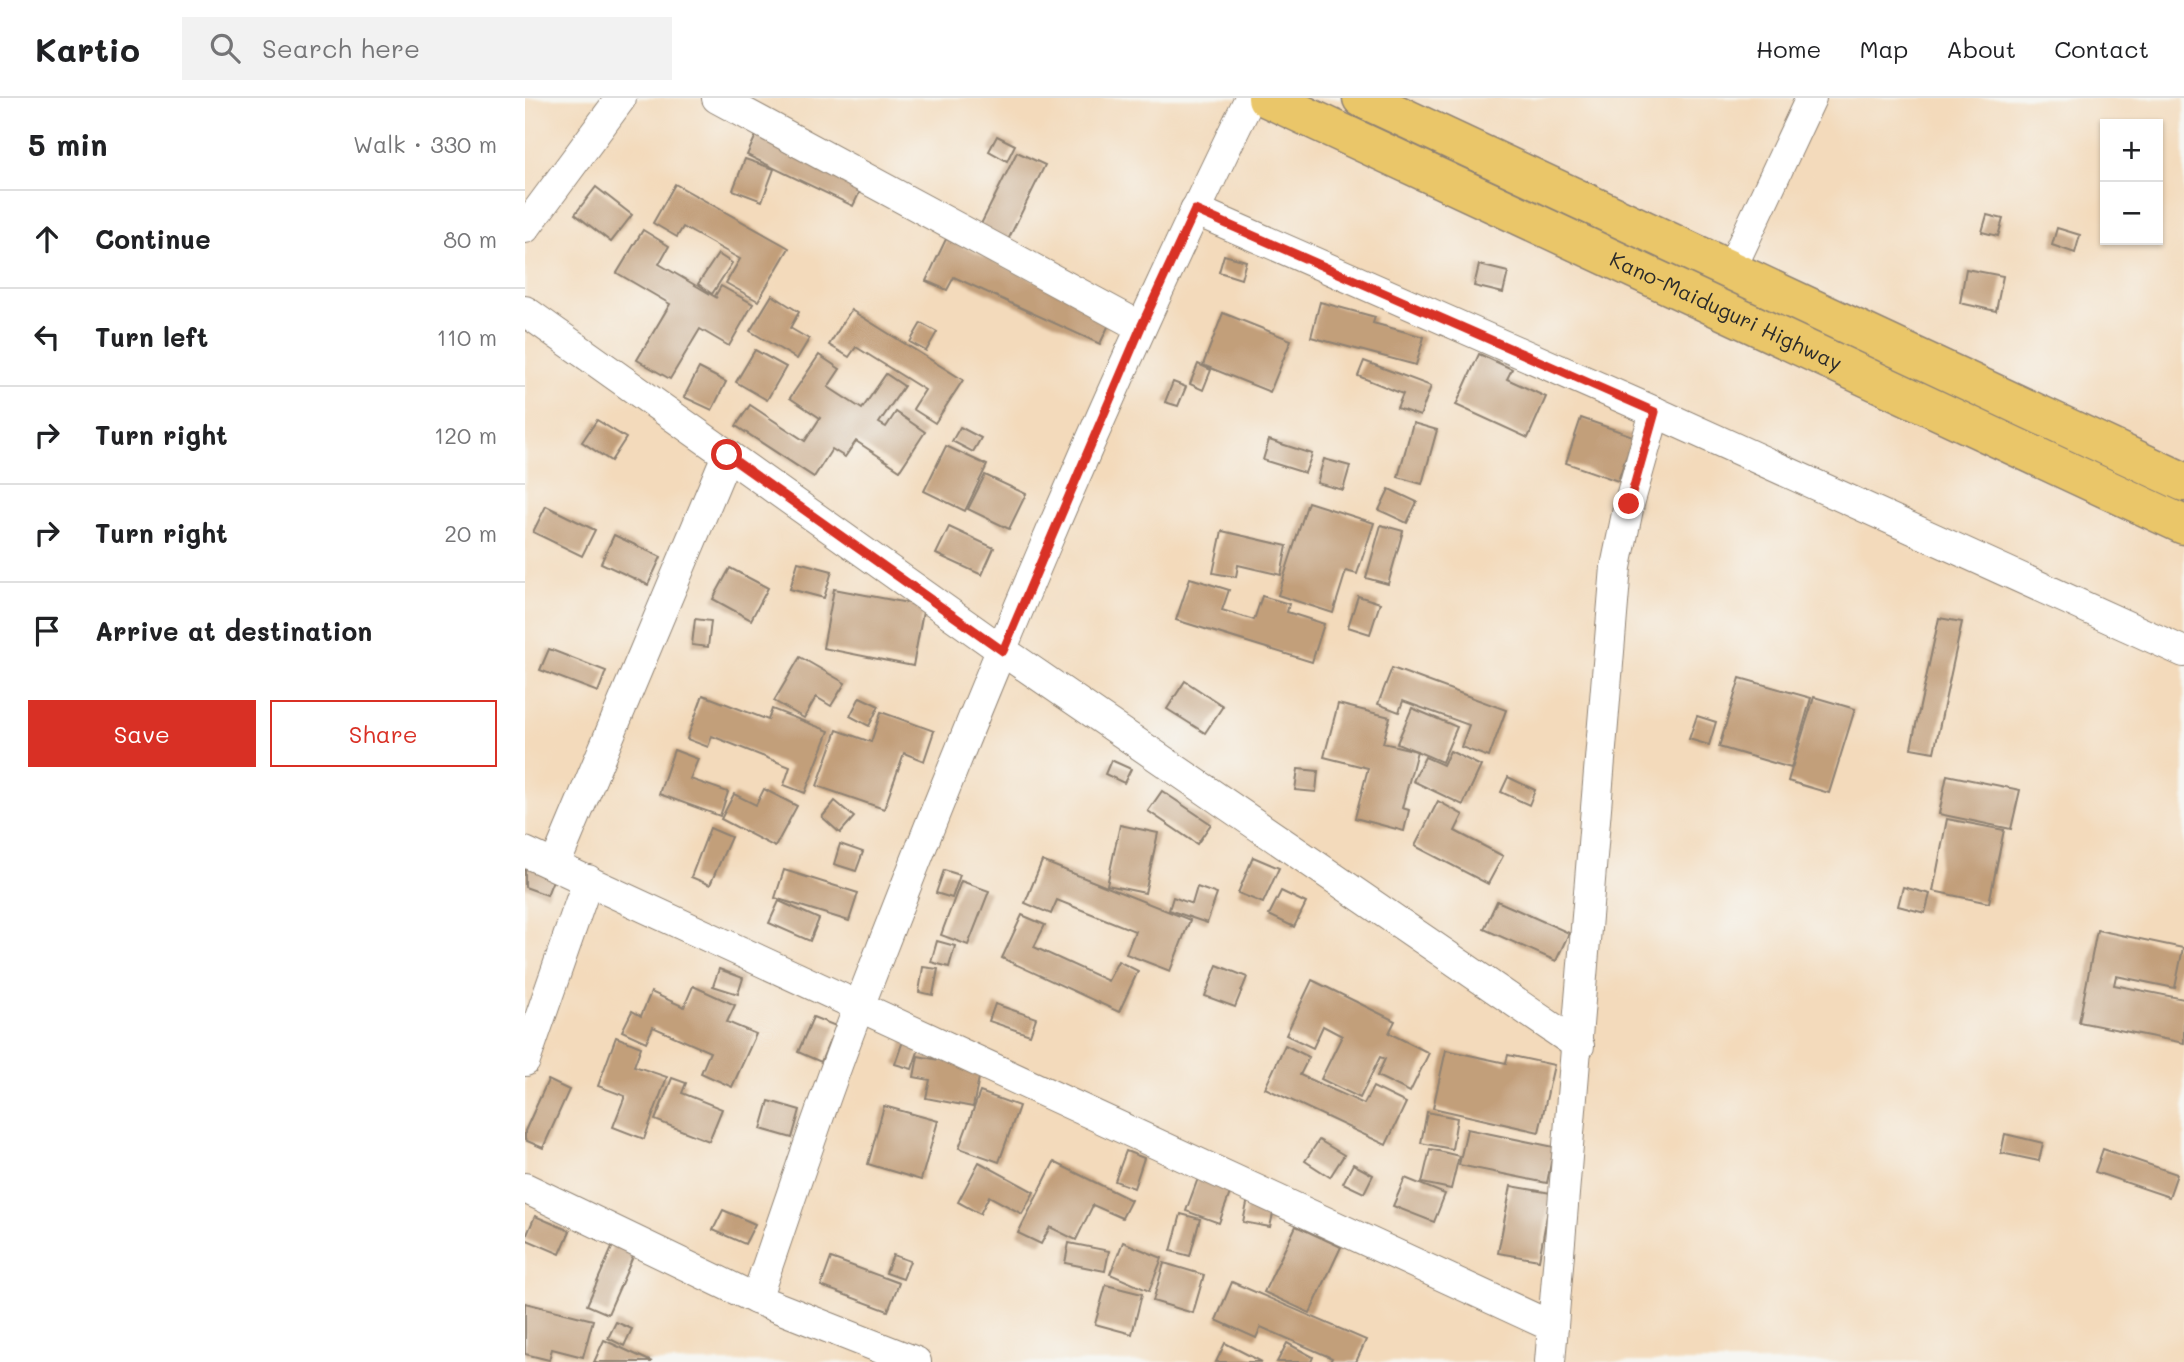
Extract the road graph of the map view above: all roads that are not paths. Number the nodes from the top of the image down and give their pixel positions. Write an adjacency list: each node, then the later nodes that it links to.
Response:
1 (621, 98): 8 (street)
2 (717, 98): 11 (street)
3 (1250, 98): 7 (street)
4 (1267, 98): 13 (highway, Kano-Maiduguri Highway)
5 (1362, 98): 9 (highway, Kano-Maiduguri Highway)
6 (1811, 98): 9 (street)
7 (1195, 210): 11 (street); 14 (street)
8 (525, 228)
9 (1730, 271): 12 (highway, Kano-Maiduguri Highway)
10 (525, 311): 15 (street)
11 (1141, 327): 18 (street)
12 (1866, 334): 13 (highway); 16 (highway, Kano-Maiduguri Highway)
13 (1847, 370): 17 (highway, Kano-Maiduguri Highway)
14 (1655, 412): 19 (street); 24 (street)
15 (727, 455): 18 (street); 21 (street)
16 (2184, 482)
17 (2184, 525)
18 (1003, 651): 23 (street); 24 (street)
19 (2184, 652)
20 (525, 852): 21 (street)
21 (555, 865): 22 (street)
22 (588, 880): 23 (street); 25 (street)
23 (859, 1005): 27 (street); 28 (street)
24 (1579, 1046): 28 (street)
25 (525, 1061)
26 (525, 1188): 27 (street)
27 (756, 1299): 29 (street)
28 (1553, 1327): 31 (street)
29 (859, 1351): 30 (street)
30 (916, 1362)
31 (1551, 1362)

